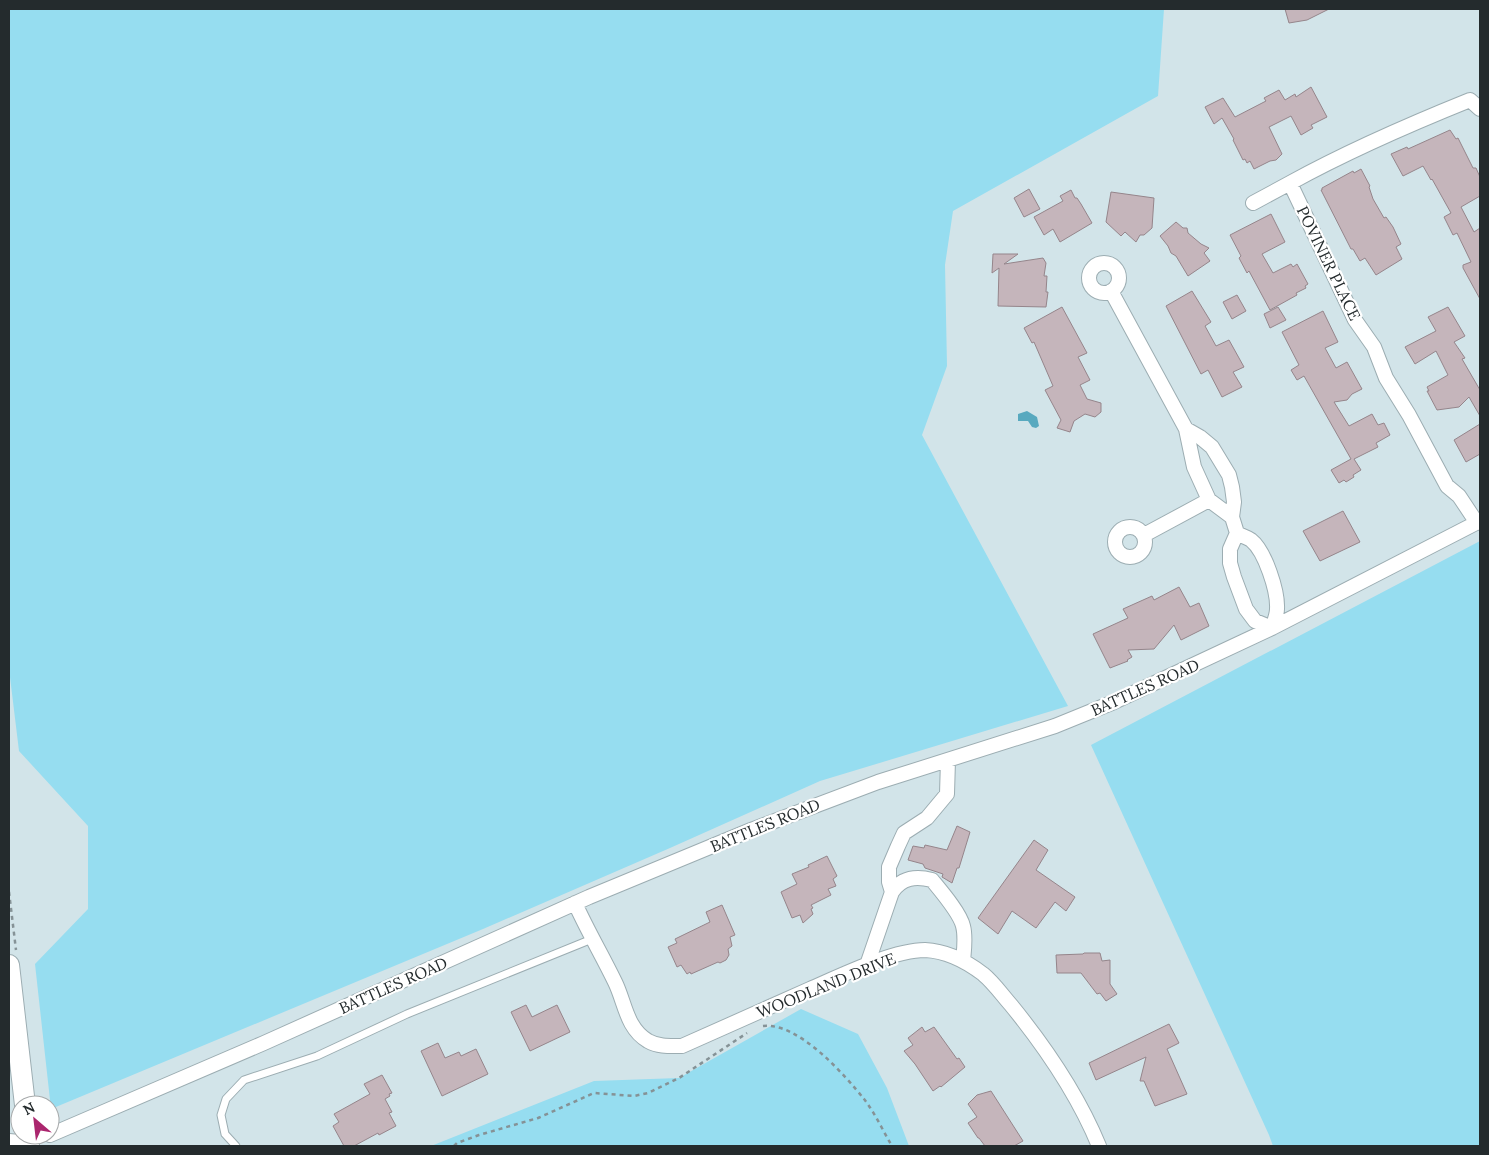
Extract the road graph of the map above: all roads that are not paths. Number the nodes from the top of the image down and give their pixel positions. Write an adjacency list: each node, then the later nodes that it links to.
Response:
1 (1477, 102): 2 (street)
2 (1290, 183): 3 (street); 8 (street, POVINER PLACE)
3 (1253, 203)
4 (1111, 290): 5 (street)
5 (1186, 429): 6 (street); 7 (street)
6 (1209, 500): 7 (street); 10 (street)
7 (1232, 517): 9 (street)
8 (1478, 522): 11 (street, BATTLES ROAD)
9 (1236, 534): 11 (street); 11 (street)
10 (1144, 535)
11 (1272, 628): 12 (street, BATTLES ROAD)
12 (948, 760): 13 (street); 14 (street, BATTLES ROAD)
13 (892, 892): 16 (street); 18 (street)
14 (575, 903): 15 (street, WOODLAND DRIVE); 20 (street, BATTLES ROAD)
15 (592, 939): 18 (street, WOODLAND DRIVE); 21 (lane)
16 (963, 961): 18 (street, WOODLAND DRIVE); 22 (street, WOODLAND DRIVE)
17 (9, 965): 19 (main road)
18 (867, 966)
19 (24, 1095)
20 (60, 1131)
21 (236, 1146)
22 (1099, 1146)

